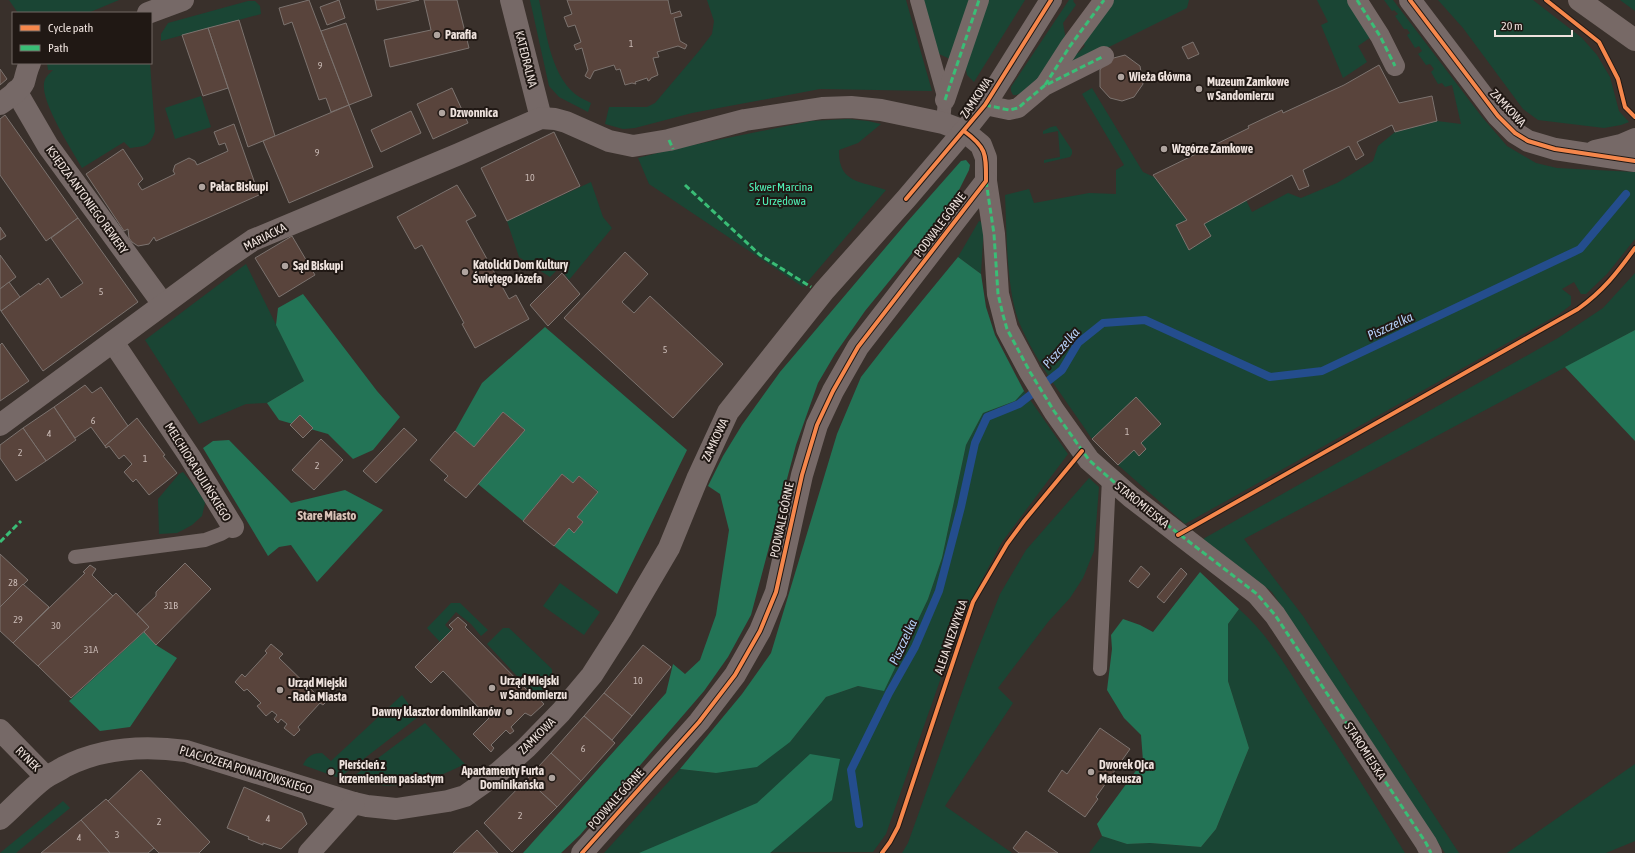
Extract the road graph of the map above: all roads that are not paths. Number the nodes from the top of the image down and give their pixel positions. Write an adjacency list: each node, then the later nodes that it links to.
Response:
1 (183, 0): 10 (street)
2 (511, 0): 19 (street, KATEDRALNA)
3 (917, 0): 17 (lane)
4 (979, 0): 17 (street)
5 (1051, 0): 18 (street, ZAMKOWA)
6 (1104, 0): 15 (street)
7 (1357, 0): 14 (street)
8 (1410, 0): 23 (street, ZAMKOWA)
9 (1579, 0): 11 (main road)
10 (151, 12)
11 (1635, 40)
12 (1104, 56): 15 (street)
13 (29, 64): 16 (street)
14 (1395, 66)
15 (1044, 86): 18 (street)
16 (8, 98): 26 (street, KSIĘDZA ANTONIEGO REWERY)
17 (945, 100): 20 (lane)
18 (985, 105): 21 (street, ZAMKOWA)
19 (541, 118): 20 (street, STAROMIEJSKA); 26 (street, MARIACKA)
20 (943, 123): 21 (street, STAROMIEJSKA)
21 (964, 131): 25 (street, STAROMIEJSKA); 35 (street, ZAMKOWA)
22 (1635, 139): 23 (street, ZAMKOWA)
23 (1582, 153): 24 (street, ZAMKOWA)
24 (1635, 161)
25 (986, 181): 29 (street, STAROMIEJSKA); 38 (street, PODWALE GÓRNE)
26 (163, 304): 27 (street, MARIACKA)
27 (113, 342): 28 (street, MARIACKA); 30 (street, MELCHIORA BULIŃSKIEGO)
28 (0, 425)
29 (1109, 478): 32 (lane); 39 (street, STAROMIEJSKA)
30 (233, 527): 31 (lane, MELCHIORA BULIŃSKIEGO)
31 (74, 557)
32 (1100, 669)
33 (0, 730): 34 (street, RYNEK)
34 (46, 777): 35 (street, PLAC JÓZEFA PONIATOWSKIEGO); 36 (street, RYNEK)
35 (354, 803): 37 (street)
36 (0, 819)
37 (309, 853)
38 (582, 853)
39 (1431, 853)

